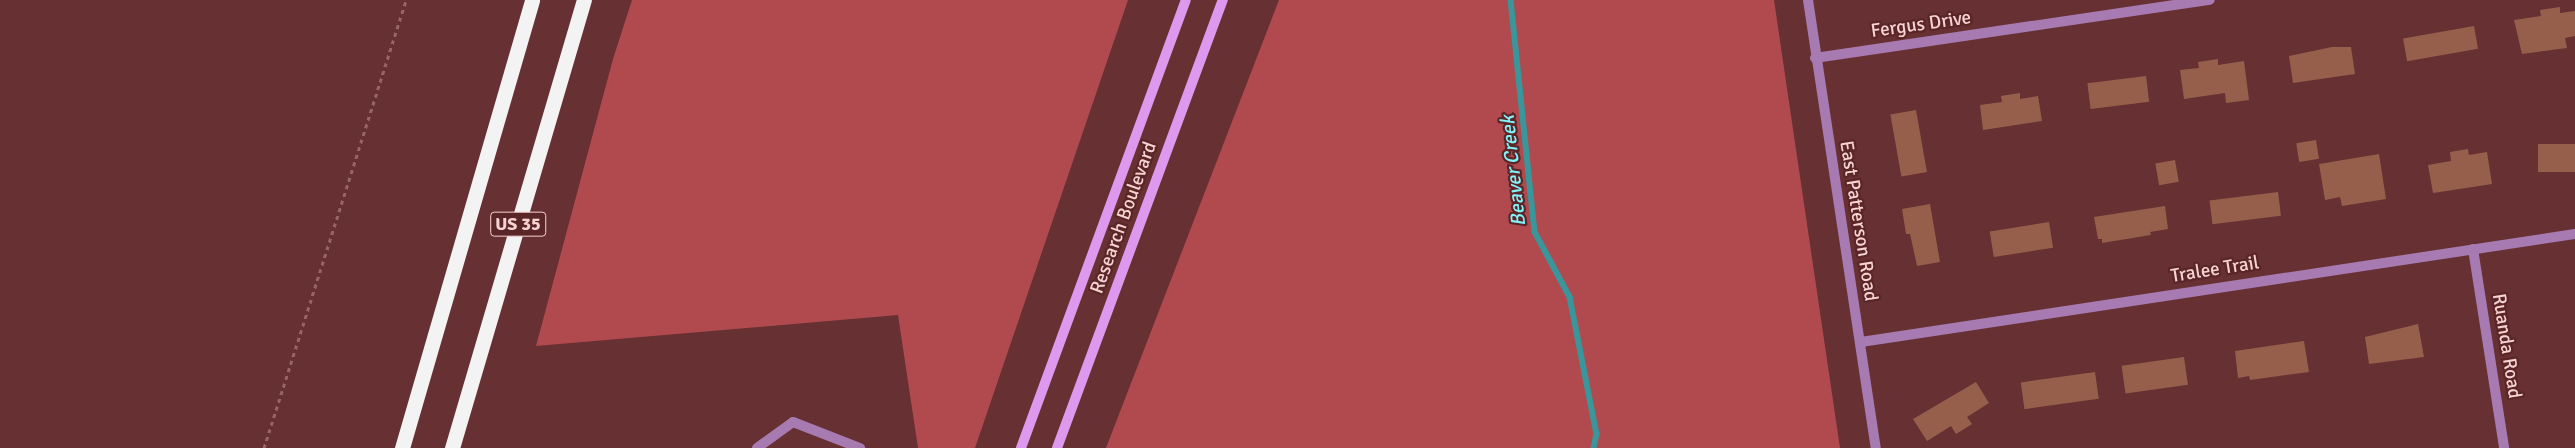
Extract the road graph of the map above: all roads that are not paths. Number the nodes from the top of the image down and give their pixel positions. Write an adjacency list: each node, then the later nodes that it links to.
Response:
1 (532, 0): 11 (highway, US 35)
2 (584, 0): 12 (highway, US 35)
3 (1186, 0): 15 (main road, Research Boulevard)
4 (1223, 0): 16 (main road, Research Boulevard)
5 (1808, 0): 7 (street, East Patterson Road)
6 (2210, 0): 7 (street, Fergus Drive)
7 (1815, 58): 10 (street, East Patterson Road)
8 (2575, 234): 9 (street, Tralee Trail)
9 (2473, 249): 10 (street, Tralee Trail); 18 (street, Ruanda Road)
10 (1861, 342): 17 (street, East Patterson Road)
11 (402, 448)
12 (452, 448)
13 (757, 448): 14 (street)
14 (860, 448)
15 (1021, 448)
16 (1057, 448)
17 (1876, 448)
18 (2504, 448)

